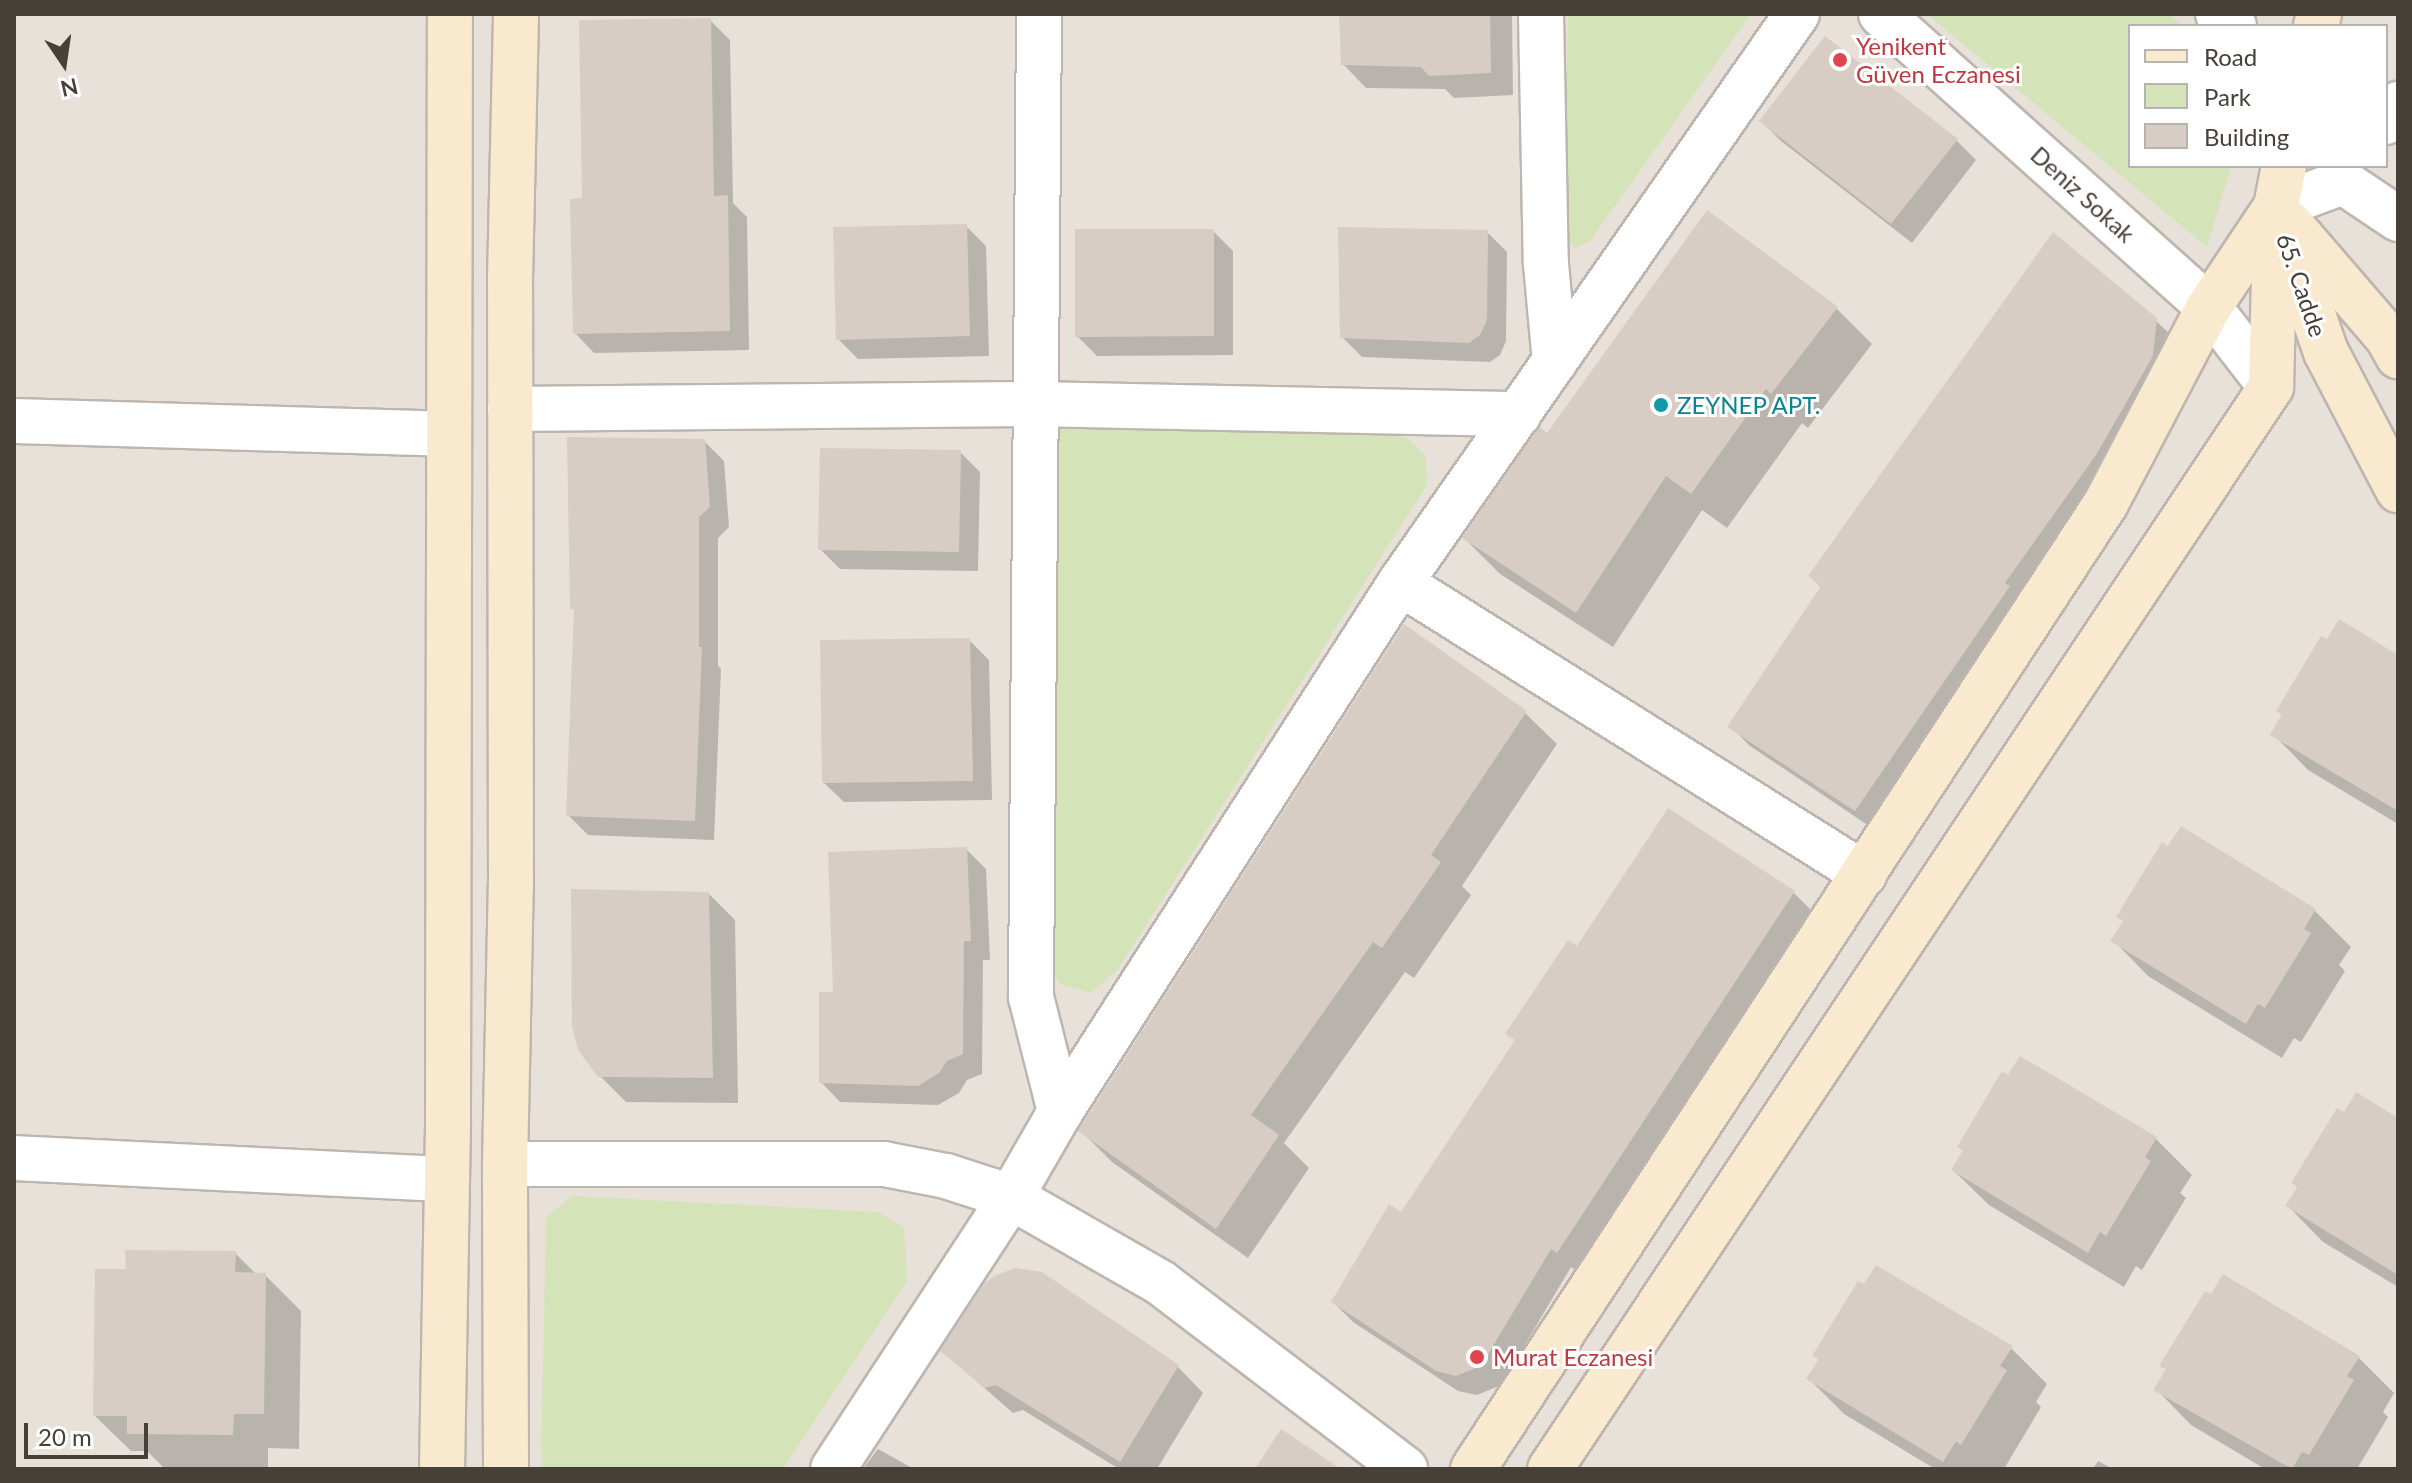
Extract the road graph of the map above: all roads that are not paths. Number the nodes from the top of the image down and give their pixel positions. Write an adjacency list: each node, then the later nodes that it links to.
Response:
1 (450, 14): 18 (main road)
2 (516, 14): 15 (main road)
3 (1039, 14): 14 (street)
4 (1541, 14): 12 (street)
5 (1797, 14): 12 (street)
6 (1881, 14): 10 (street, Deniz Sokak)
7 (2349, 174): 8 (street); 9 (street)
8 (2280, 186): 10 (main road); 11 (main road, 65. Cadde); 13 (main road); 19 (main road, 65. Cadde)
9 (2398, 219)
10 (2209, 307): 13 (street, Deniz Sokak); 21 (main road)
11 (2398, 356)
12 (1555, 362): 16 (street)
13 (2271, 387): 34 (main road)
14 (1035, 404): 15 (street); 16 (street); 22 (street)
15 (510, 409): 24 (main road)
16 (1519, 414): 20 (street)
17 (14, 421): 18 (street)
18 (449, 434): 23 (main road)
19 (2398, 490)
20 (1400, 583): 21 (street); 22 (street)
21 (1864, 874): 33 (main road)
22 (1060, 1112): 27 (street)
23 (448, 1133): 24 (main road); 26 (main road)
24 (505, 1147): 27 (street); 28 (main road)
25 (14, 1158): 26 (street)
26 (445, 1197): 28 (main road); 29 (main road)
27 (1011, 1197): 31 (street); 32 (street)
28 (506, 1218): 30 (main road)
29 (442, 1469)
30 (506, 1469)
31 (833, 1469)
32 (1405, 1469)
33 (1473, 1469)
34 (1550, 1469)

